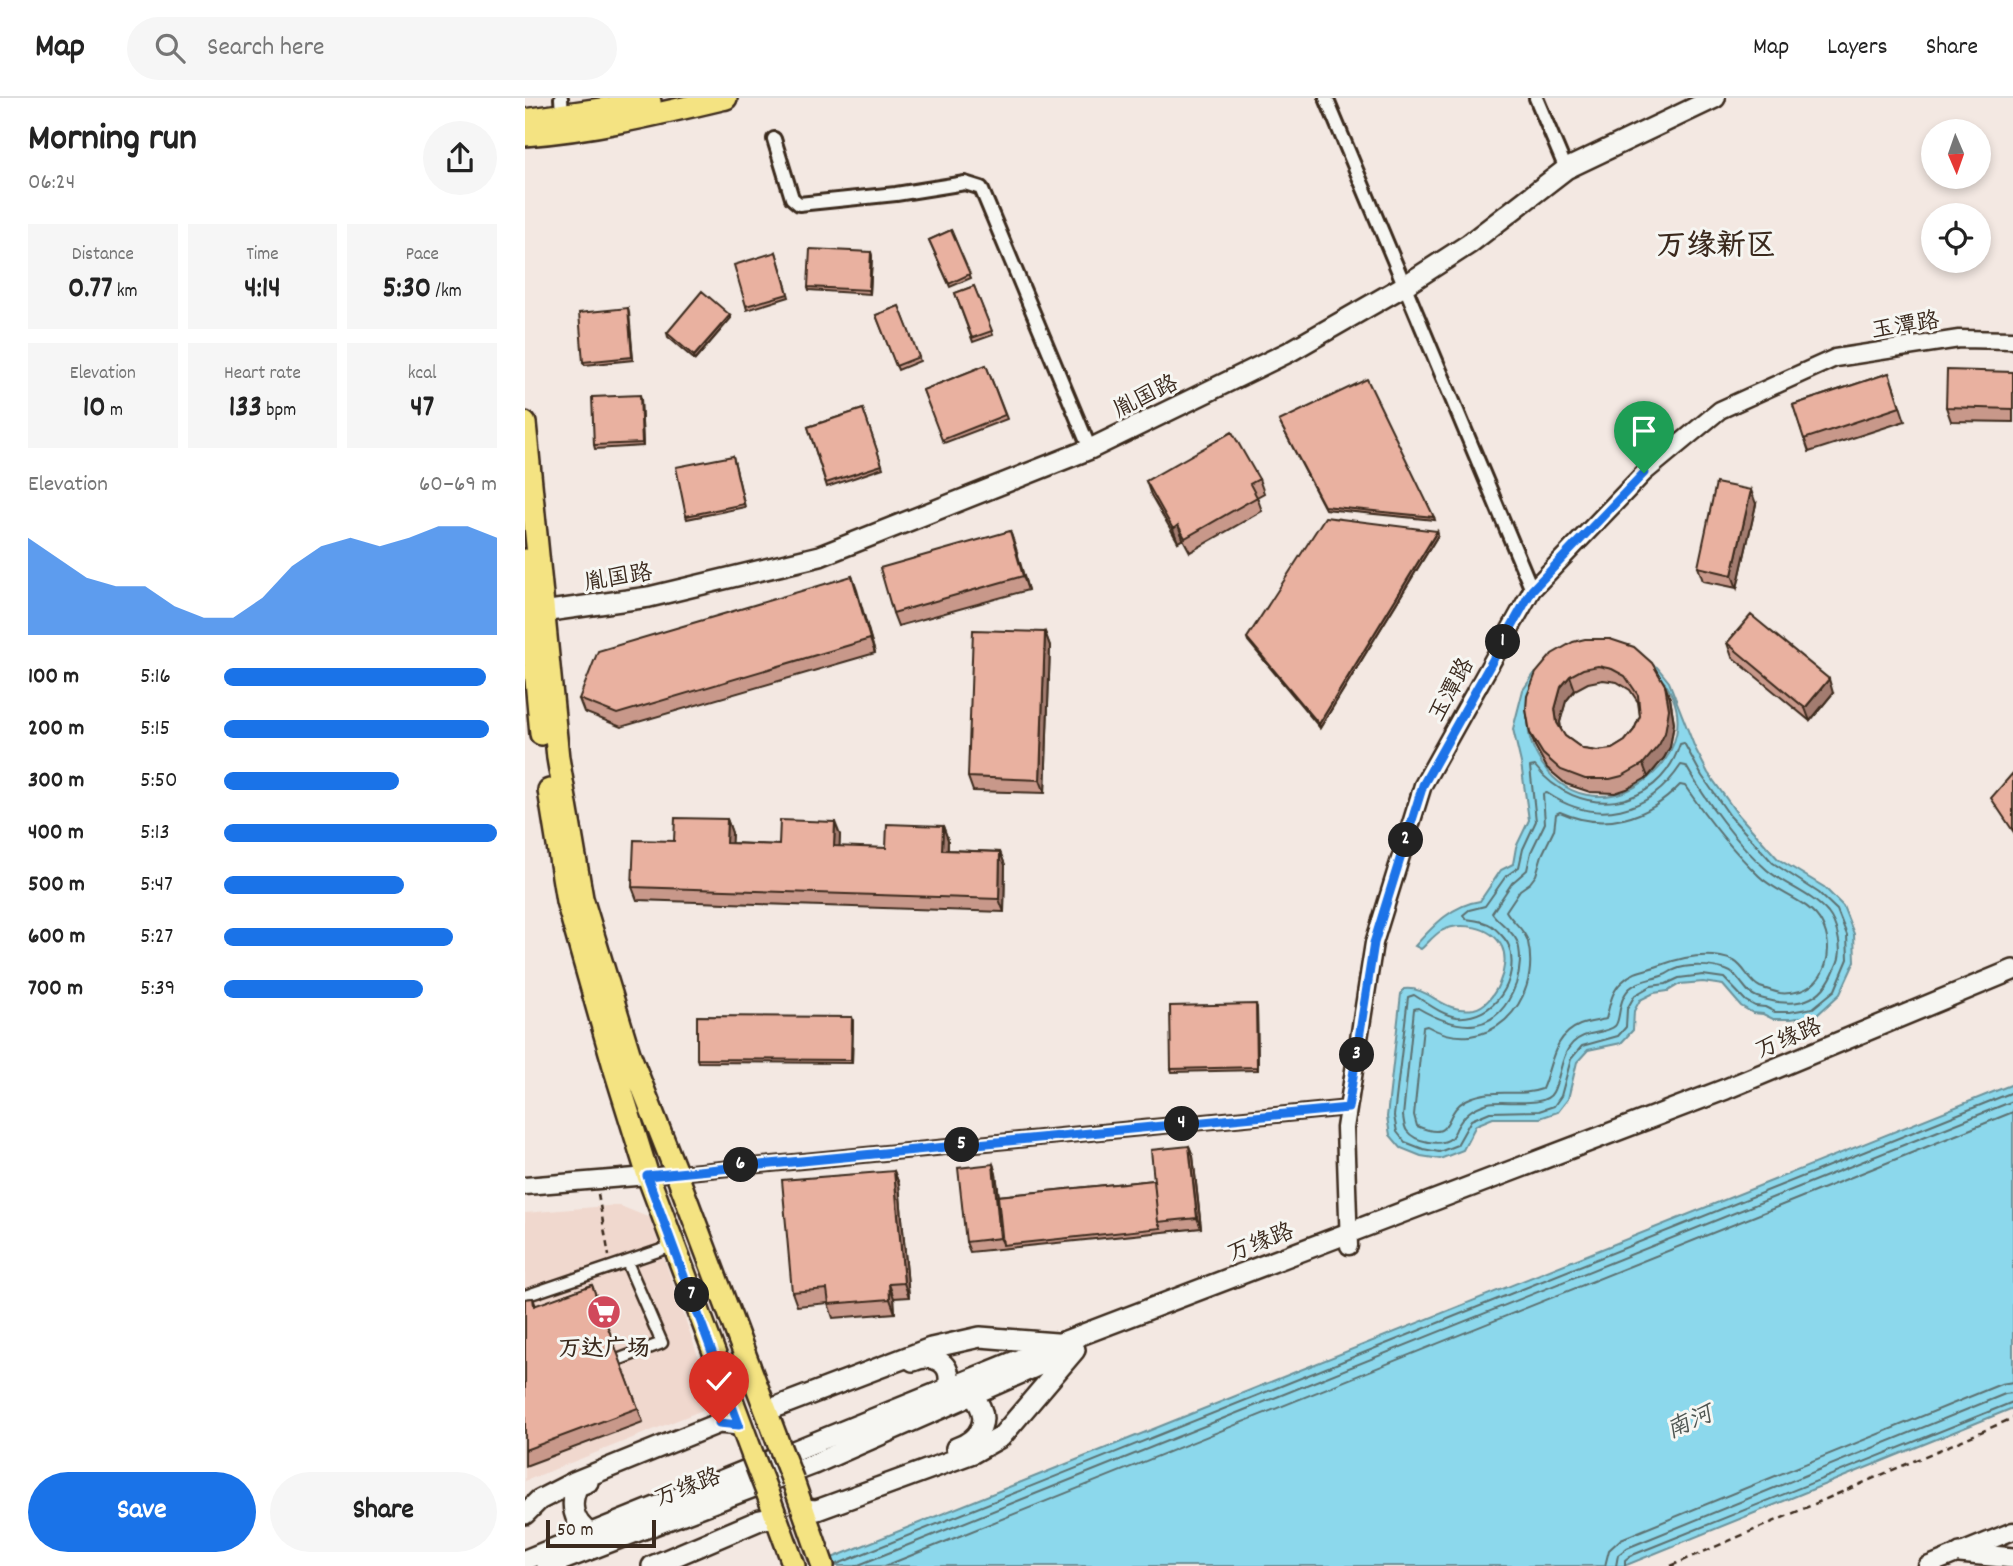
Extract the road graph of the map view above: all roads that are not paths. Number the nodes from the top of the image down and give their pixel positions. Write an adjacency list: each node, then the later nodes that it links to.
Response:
1 (666, 98): 6 (main road)
2 (726, 98): 8 (main road)
3 (1326, 98): 11 (street)
4 (1536, 98): 10 (street)
5 (1715, 98): 10 (main road, 胤国路)
6 (561, 106): 7 (main road)
7 (525, 120)
8 (525, 135)
9 (774, 139): 14 (street)
10 (1566, 169): 11 (main road, 胤国路)
11 (1404, 286): 14 (main road, 胤国路); 16 (street)
12 (2013, 340): 16 (street, 玉潭路)
13 (525, 423): 17 (main road)
14 (1090, 449): 17 (main road, 胤国路)
15 (525, 561): 17 (main road)
16 (1532, 590): 20 (street, 玉潭路)
17 (533, 613): 21 (main road); 22 (main road)
18 (2013, 970): 24 (main road, 万缘路)
19 (2013, 983): 24 (main road, 万缘路)
20 (1348, 1108): 21 (street); 24 (street, 玉潭路)
21 (676, 1172): 22 (street); 32 (main road)
22 (647, 1176): 23 (street); 25 (main road)
23 (525, 1186)
24 (1349, 1239): 28 (main road, 万缘路)
25 (674, 1245): 26 (street); 33 (main road)
26 (627, 1262): 27 (street); 29 (street)
27 (525, 1296)
28 (1068, 1347): 30 (main road, 万缘路); 31 (main road, 万缘路); 32 (main road); 35 (main road)
29 (620, 1359)
30 (948, 1387): 32 (main road); 38 (main road, 万缘路)
31 (972, 1395): 35 (main road); 38 (main road, 万缘路)
32 (766, 1411): 35 (main road, bridge)
33 (739, 1425): 34 (main road); 36 (main road, bridge); 38 (main road)
34 (525, 1514)
35 (805, 1516): 46 (main road)
36 (780, 1525): 43 (main road); 44 (main road); 45 (main road)
37 (2013, 1531): 40 (street)
38 (591, 1549): 41 (main road, 万缘路); 42 (main road, 万缘路)
39 (2013, 1558): 40 (main road)
40 (1959, 1559): 47 (street); 48 (main road)
41 (525, 1560)
42 (547, 1566)
43 (652, 1566)
44 (673, 1566)
45 (794, 1566)
46 (823, 1566)
47 (1927, 1566)
48 (1981, 1566)

